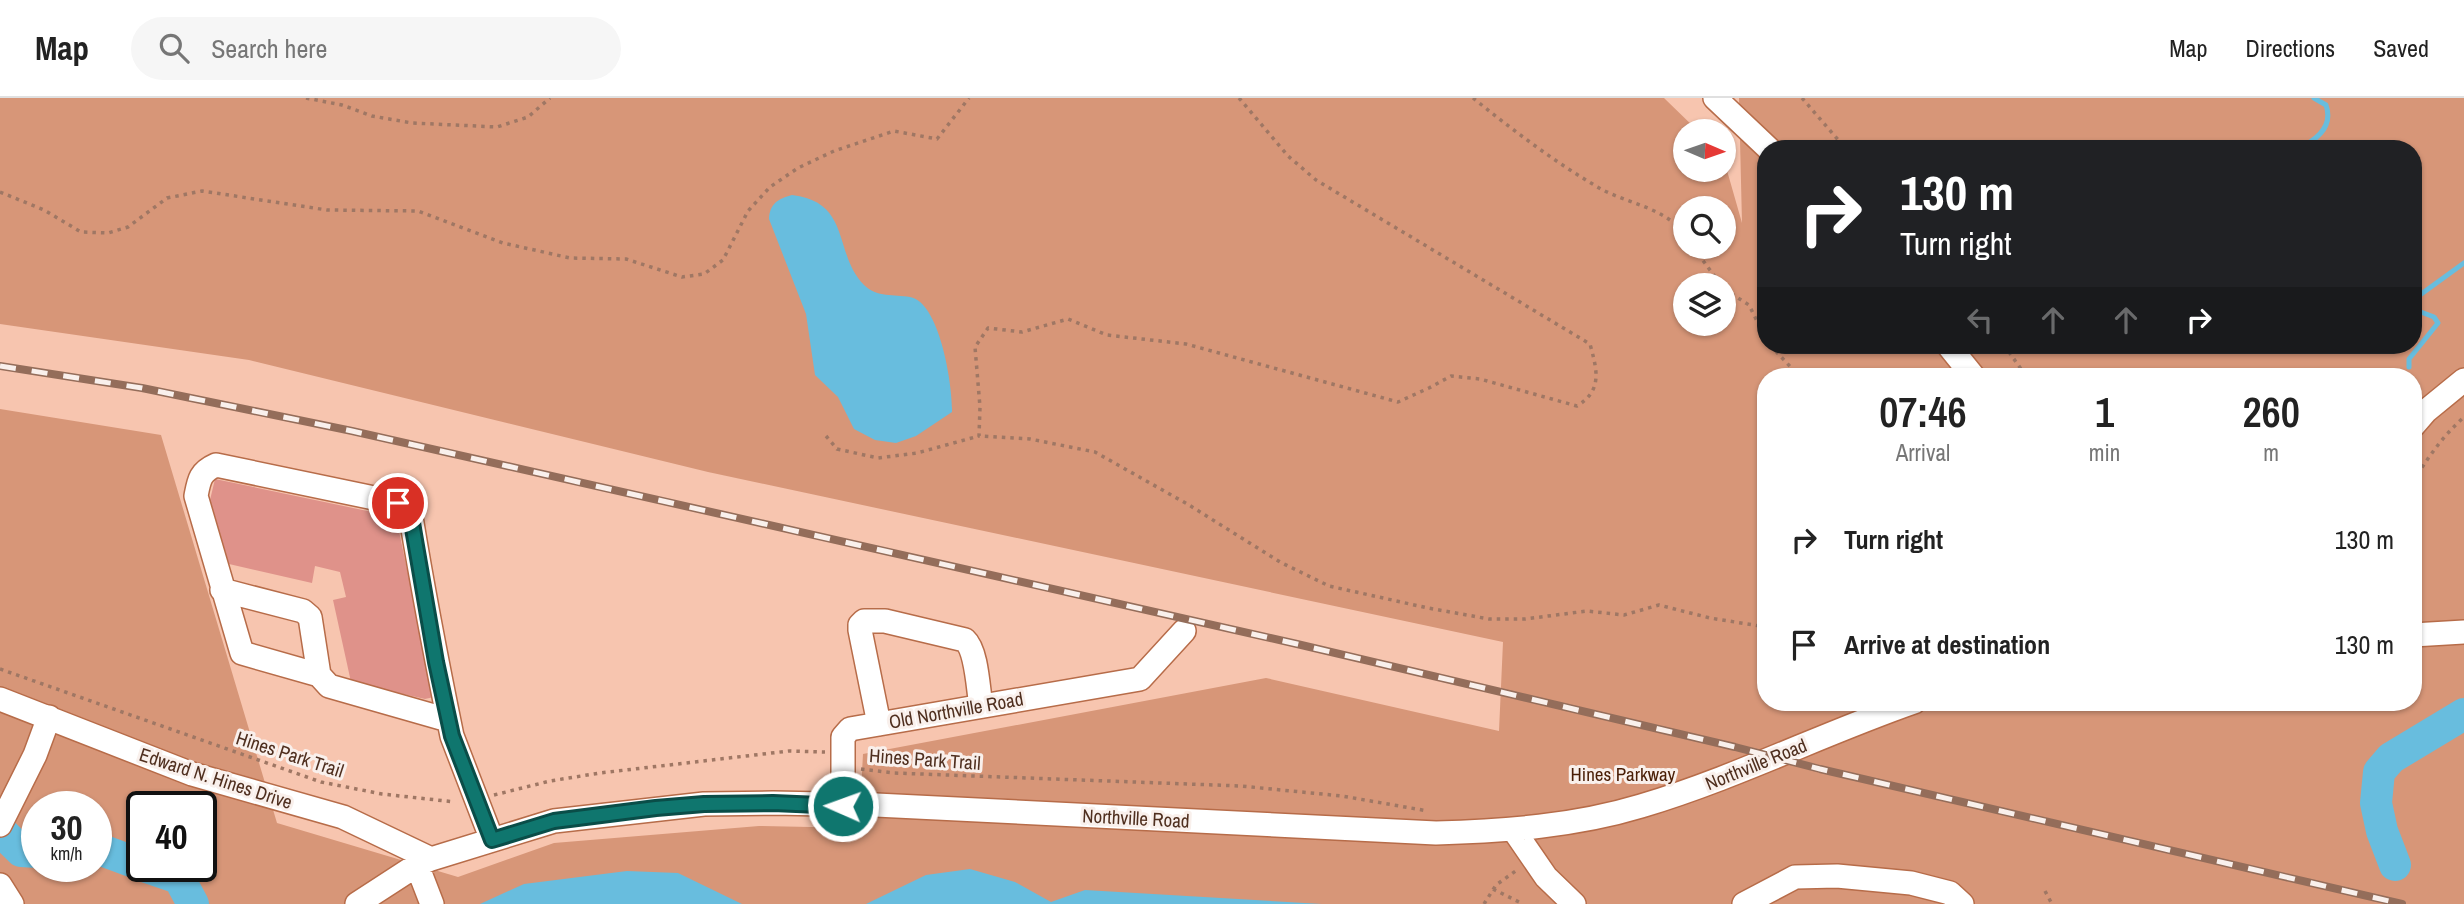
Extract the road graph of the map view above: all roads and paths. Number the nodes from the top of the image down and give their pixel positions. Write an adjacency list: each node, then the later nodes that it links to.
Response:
1 (306, 98): 2 (path)
2 (550, 98)
3 (969, 98): 10 (path)
4 (1239, 98): 22 (path)
5 (1474, 98): 11 (path)
6 (1715, 98): 8 (street)
7 (1802, 98): 9 (path)
8 (1759, 140)
9 (1838, 140)
10 (0, 192)
11 (1673, 223)
12 (1736, 296): 13 (path)
13 (1757, 321)
14 (1778, 354): 16 (path)
15 (1955, 354): 17 (street)
16 (1792, 368)
17 (1967, 368)
18 (2464, 380): 19 (street)
19 (2422, 416)
20 (2464, 417): 23 (path)
21 (826, 436): 22 (path)
22 (979, 436): 25 (path)
23 (2422, 467)
24 (222, 590): 30 (street); 30 (street); 35 (street)
25 (1757, 626)
26 (1184, 631): 32 (street, Old Northville Road)
27 (2464, 632): 28 (street)
28 (2422, 634)
29 (0, 669): 38 (path, Hines Park Trail)
30 (319, 675): 35 (street)
31 (0, 698): 34 (street, Edward N. Hines Drive)
32 (981, 706): 36 (street, Old Northville Road); 36 (street)
33 (1891, 711): 42 (street, Northville Road)
34 (49, 717): 41 (street); 45 (street, Edward N. Hines Drive)
35 (448, 720): 38 (street)
36 (878, 724): 37 (street, Old Northville Road)
37 (845, 763): 38 (path, Hines Park Trail); 39 (street, Old Northville Road); 40 (path, Hines Park Trail)
38 (478, 799): 43 (street)
39 (843, 806): 42 (street, Northville Road); 43 (street, Northville Road)
40 (1434, 812)
41 (0, 825)
42 (1513, 829): 44 (street)
43 (492, 840): 45 (street, Northville Road)
44 (1535, 861): 47 (path); 54 (street)
45 (424, 862): 50 (street, Northville Road); 51 (street)
46 (0, 885): 49 (street)
47 (1493, 889): 52 (path); 53 (path)
48 (2045, 891): 57 (path)
49 (12, 904)
50 (357, 904)
51 (432, 904)
52 (1484, 904)
53 (1523, 904)
54 (1573, 904)
55 (1744, 904): 56 (street)
56 (1962, 904)
57 (2052, 904)

